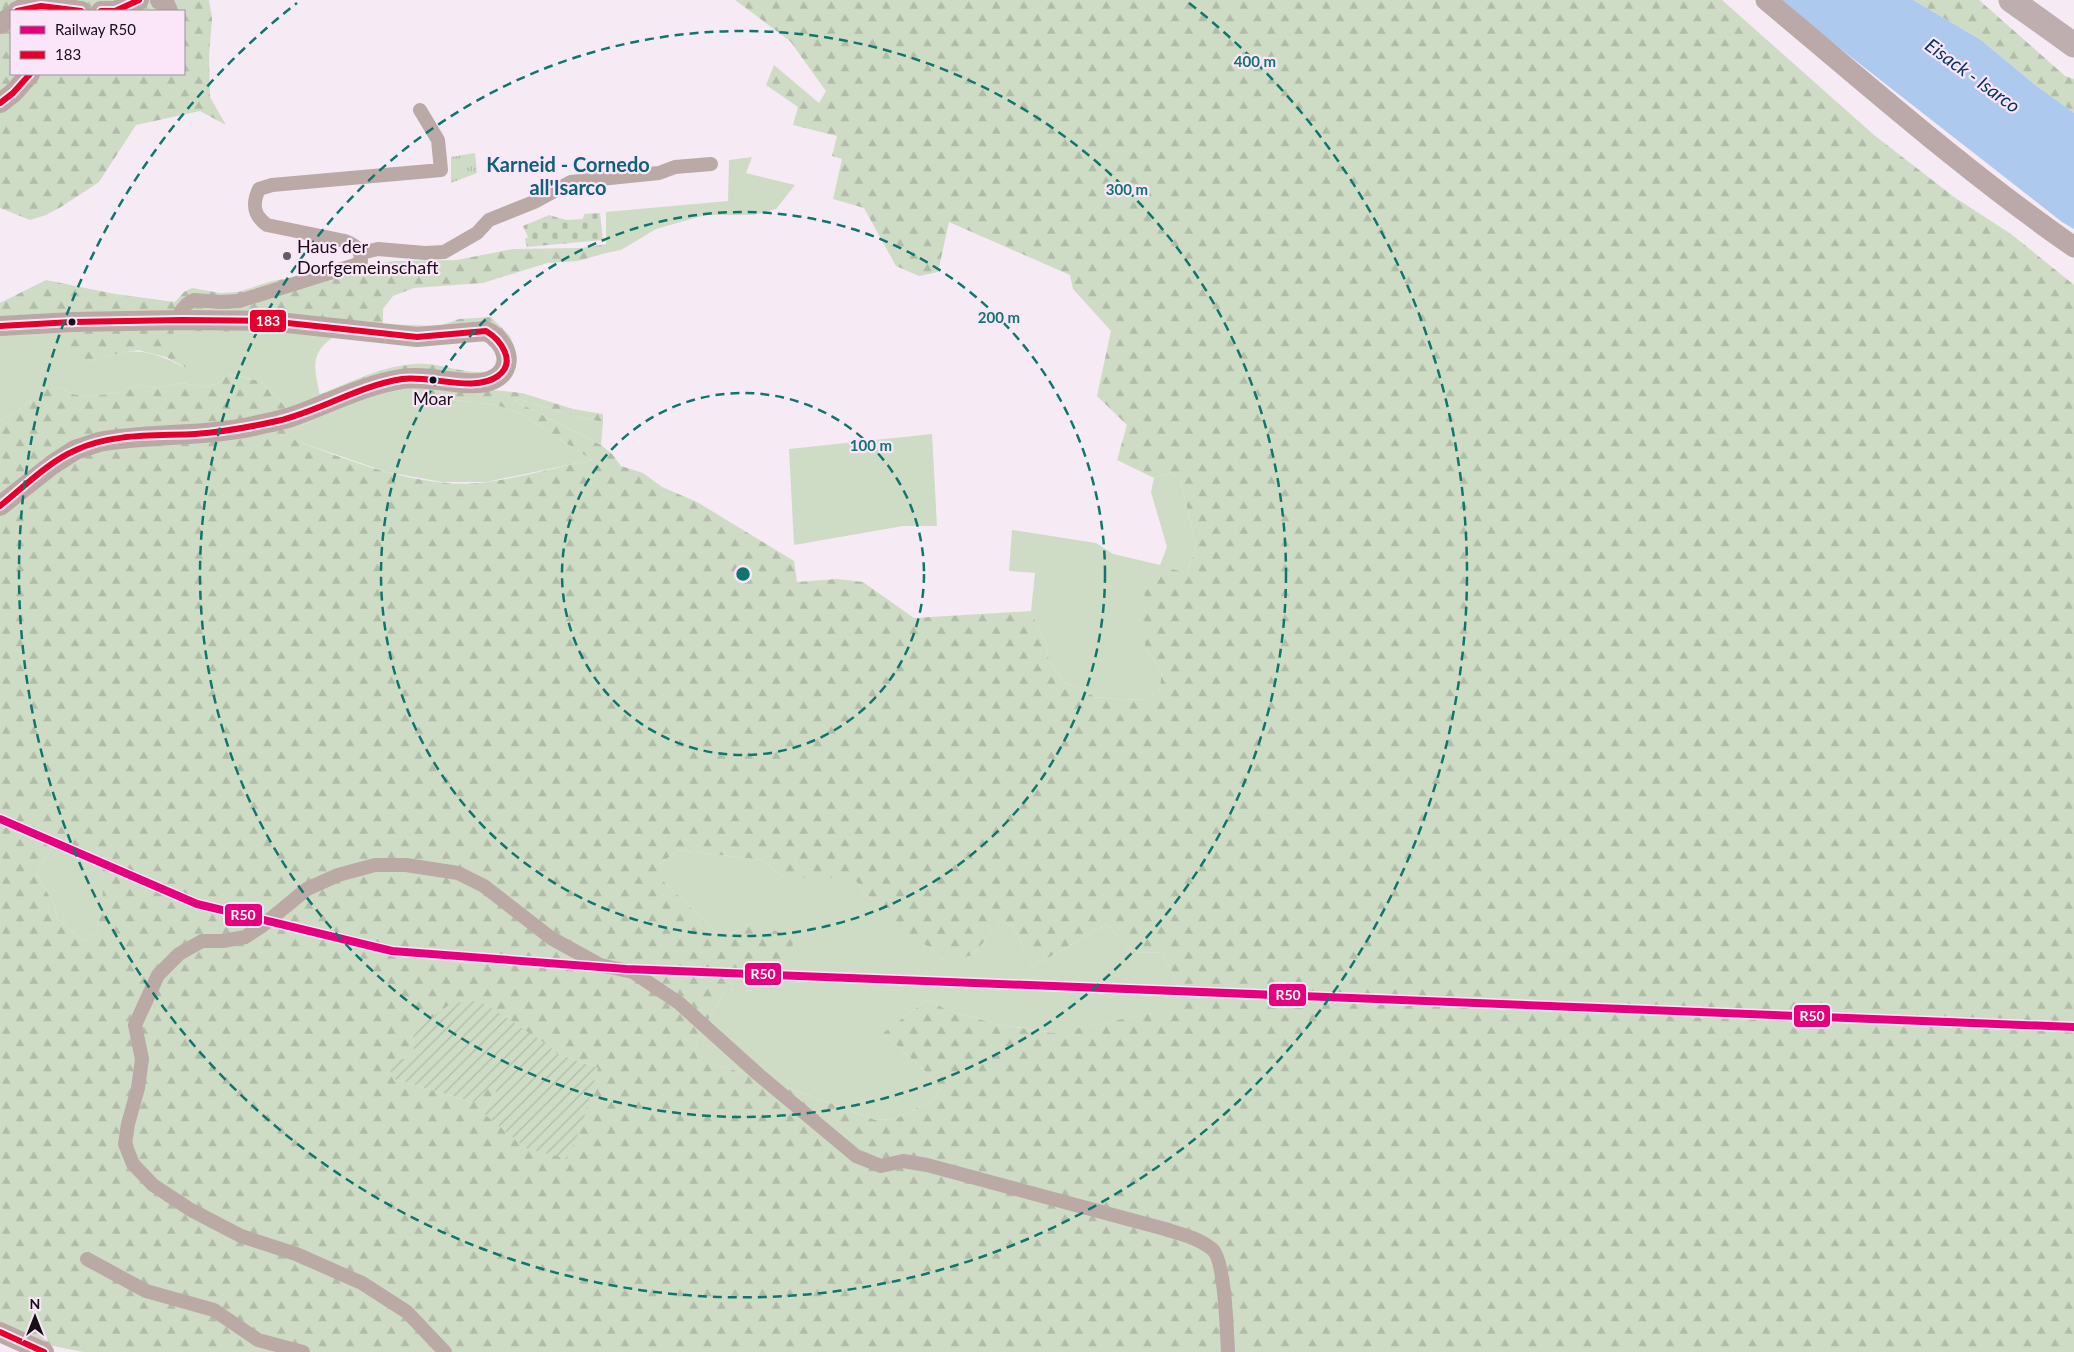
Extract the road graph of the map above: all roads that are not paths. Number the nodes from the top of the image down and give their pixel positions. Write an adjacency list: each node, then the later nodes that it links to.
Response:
1 (139, 0): 8 (street)
2 (160, 0): 9 (street)
3 (1766, 0): 16 (main road)
4 (2011, 0): 11 (highway)
5 (2037, 0): 10 (highway)
6 (19, 10): 7 (street)
7 (74, 10)
8 (117, 10)
9 (168, 10)
10 (2074, 26)
11 (2074, 45)
12 (29, 75): 13 (street)
13 (0, 103)
14 (420, 110): 17 (street)
15 (711, 164): 17 (street)
16 (2074, 247)
17 (361, 252): 18 (street)
18 (182, 320): 19 (street); 20 (street)
19 (0, 326)
20 (0, 506)
21 (87, 1259): 24 (street)
22 (0, 1332): 23 (street)
23 (44, 1352)
24 (304, 1352)
25 (445, 1352): 26 (street)
26 (1228, 1352)

